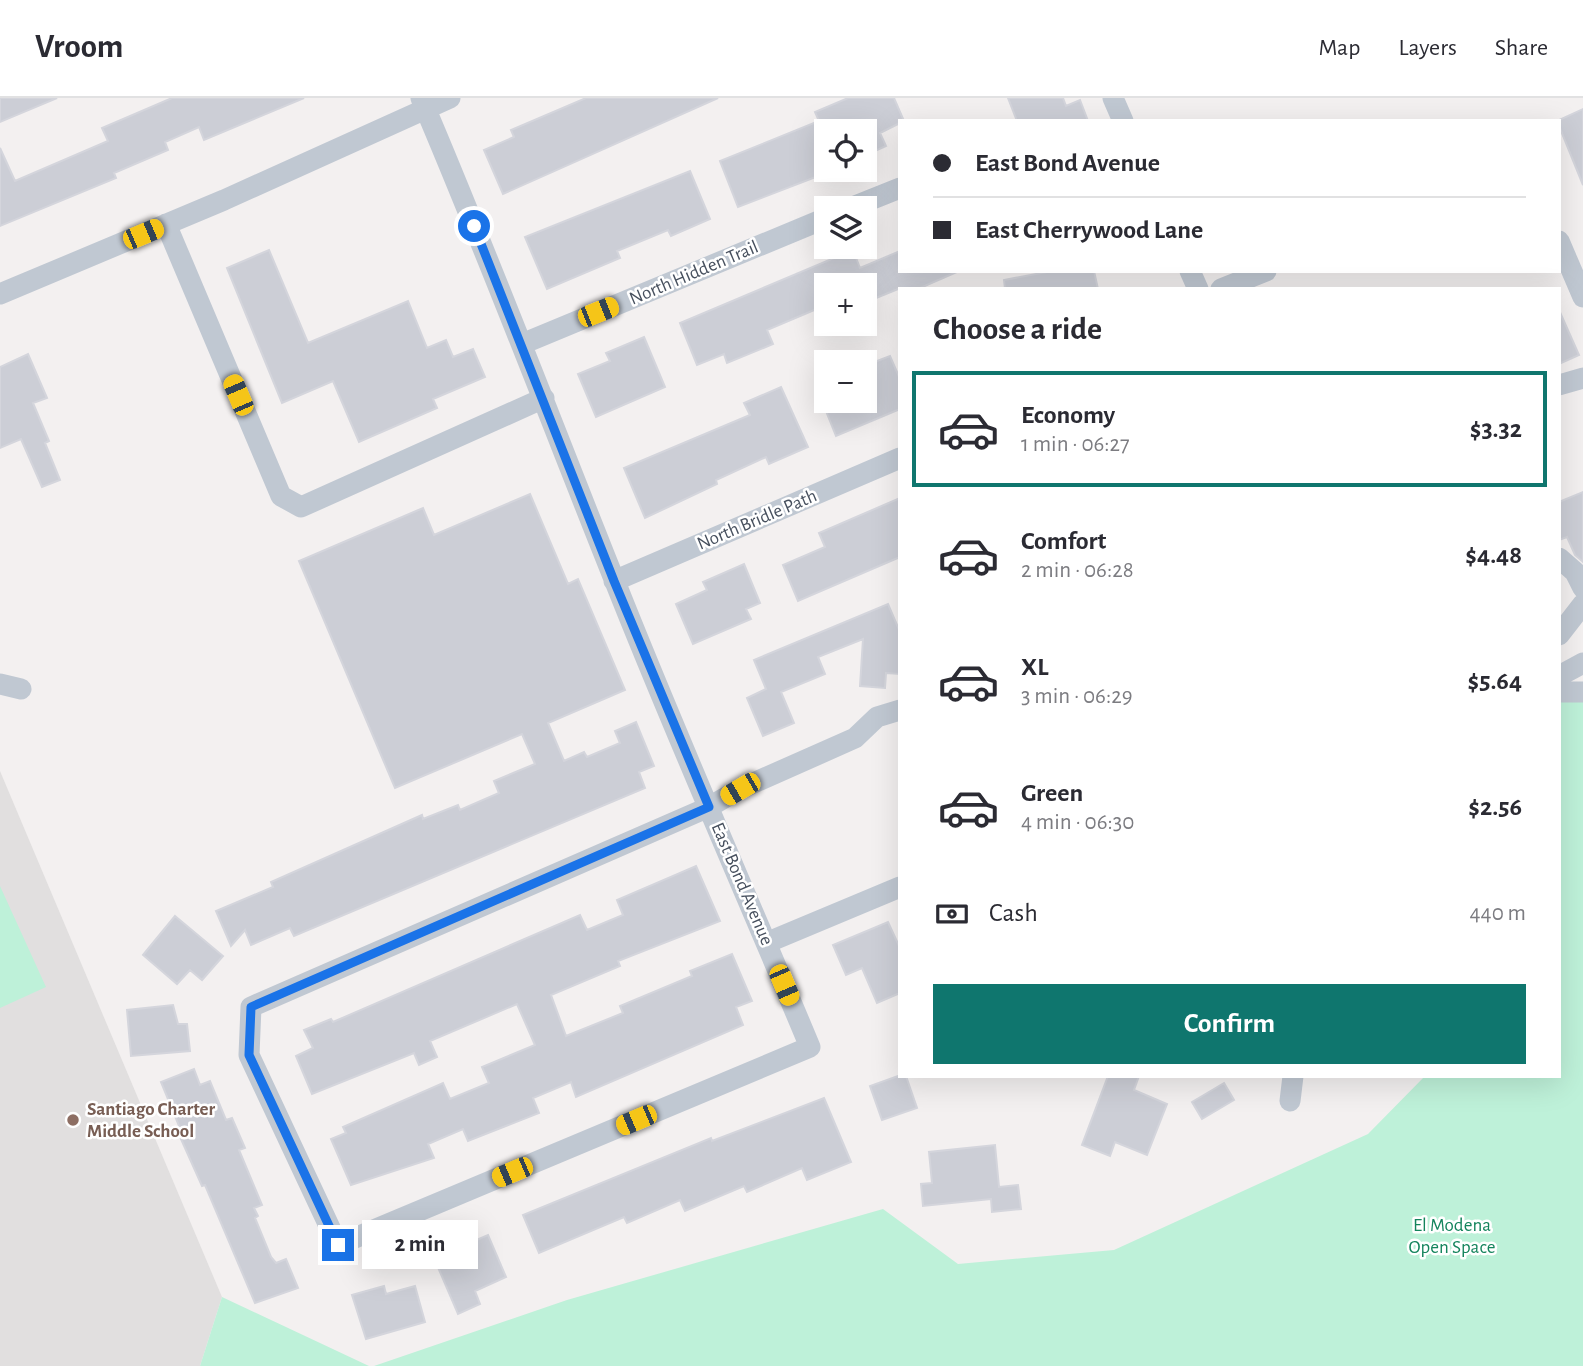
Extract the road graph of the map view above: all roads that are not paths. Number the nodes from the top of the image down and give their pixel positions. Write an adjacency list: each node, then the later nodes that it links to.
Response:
1 (450, 98): 3 (street)
2 (1113, 98): 4 (street)
3 (424, 103): 8 (street); 14 (street, East Bond Avenue)
4 (1122, 119)
5 (898, 189): 6 (street)
6 (877, 197)
7 (814, 223): 14 (street, North Hidden Trail)
8 (166, 224): 12 (street); 17 (street)
9 (1561, 246): 13 (street)
10 (1261, 273): 11 (street)
11 (1226, 287)
12 (0, 294)
13 (1583, 297)
14 (522, 344): 17 (street, East Bond Avenue)
15 (1583, 378): 16 (street)
16 (1561, 384)
17 (544, 398): 20 (street, East Bond Avenue)
18 (898, 459): 20 (street, North Bridle Path)
19 (1561, 560): 21 (street)
20 (614, 581): 29 (street, East Bond Avenue)
21 (1583, 587)
22 (1583, 604): 23 (street)
23 (1561, 632)
24 (1583, 663): 25 (street)
25 (1561, 675)
26 (1561, 692): 27 (street)
27 (1583, 692)
28 (898, 711): 29 (street)
29 (709, 807): 31 (street, East Bond Avenue); 31 (street, East Bond Avenue)
30 (898, 888): 31 (street)
31 (766, 943)
32 (1293, 1078): 33 (street)
33 (1290, 1101)

